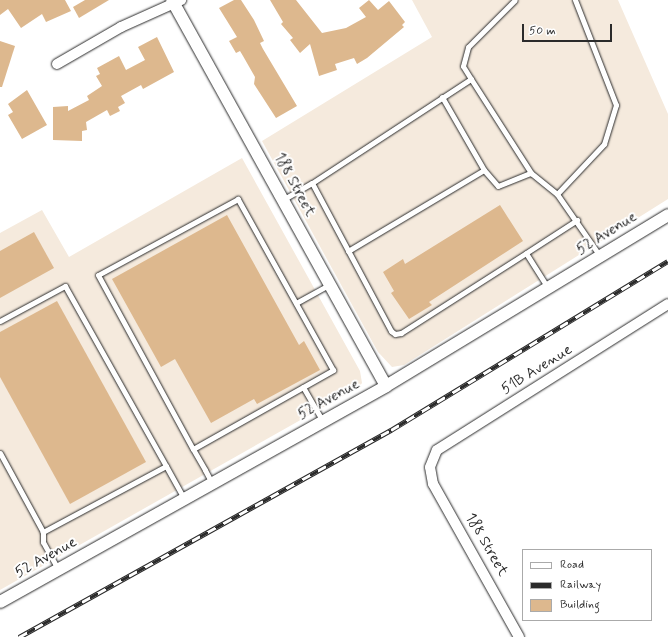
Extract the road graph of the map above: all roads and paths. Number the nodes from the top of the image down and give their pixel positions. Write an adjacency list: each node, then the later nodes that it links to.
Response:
1 (515, 0): 5 (lane)
2 (575, 0): 10 (lane)
3 (176, 1): 4 (street); 11 (street, 188 Street)
4 (57, 64)
5 (471, 79): 6 (lane); 8 (lane)
6 (442, 98): 7 (lane); 9 (lane)
7 (484, 170): 8 (lane); 14 (lane)
8 (531, 173): 10 (lane)
9 (312, 183): 11 (lane); 14 (lane)
10 (558, 194): 13 (lane)
11 (284, 199): 17 (street, 188 Street)
12 (668, 215): 16 (street, 52 Avenue)
13 (577, 220): 15 (lane); 16 (lane)
14 (348, 251): 15 (lane)
15 (526, 253): 18 (lane)
16 (600, 256): 18 (street, 52 Avenue)
17 (328, 285): 19 (lane); 22 (street, 188 Street)
18 (548, 288): 22 (street, 52 Avenue)
19 (296, 303): 23 (lane); 25 (lane)
20 (668, 304): 28 (street, 51B Avenue)
21 (0, 321): 27 (lane)
22 (386, 386): 24 (street, 52 Avenue)
23 (303, 387): 24 (lane); 25 (lane)
24 (323, 422): 29 (street, 52 Avenue)
25 (193, 449): 29 (lane)
26 (0, 453): 31 (lane)
27 (166, 466): 30 (lane); 31 (lane)
28 (430, 467): 34 (street, 188 Street)
29 (212, 483): 30 (street, 52 Avenue)
30 (184, 499): 32 (street, 52 Avenue)
31 (43, 532): 32 (lane)
32 (58, 570): 33 (street, 52 Avenue)
33 (0, 602)
34 (519, 637)

